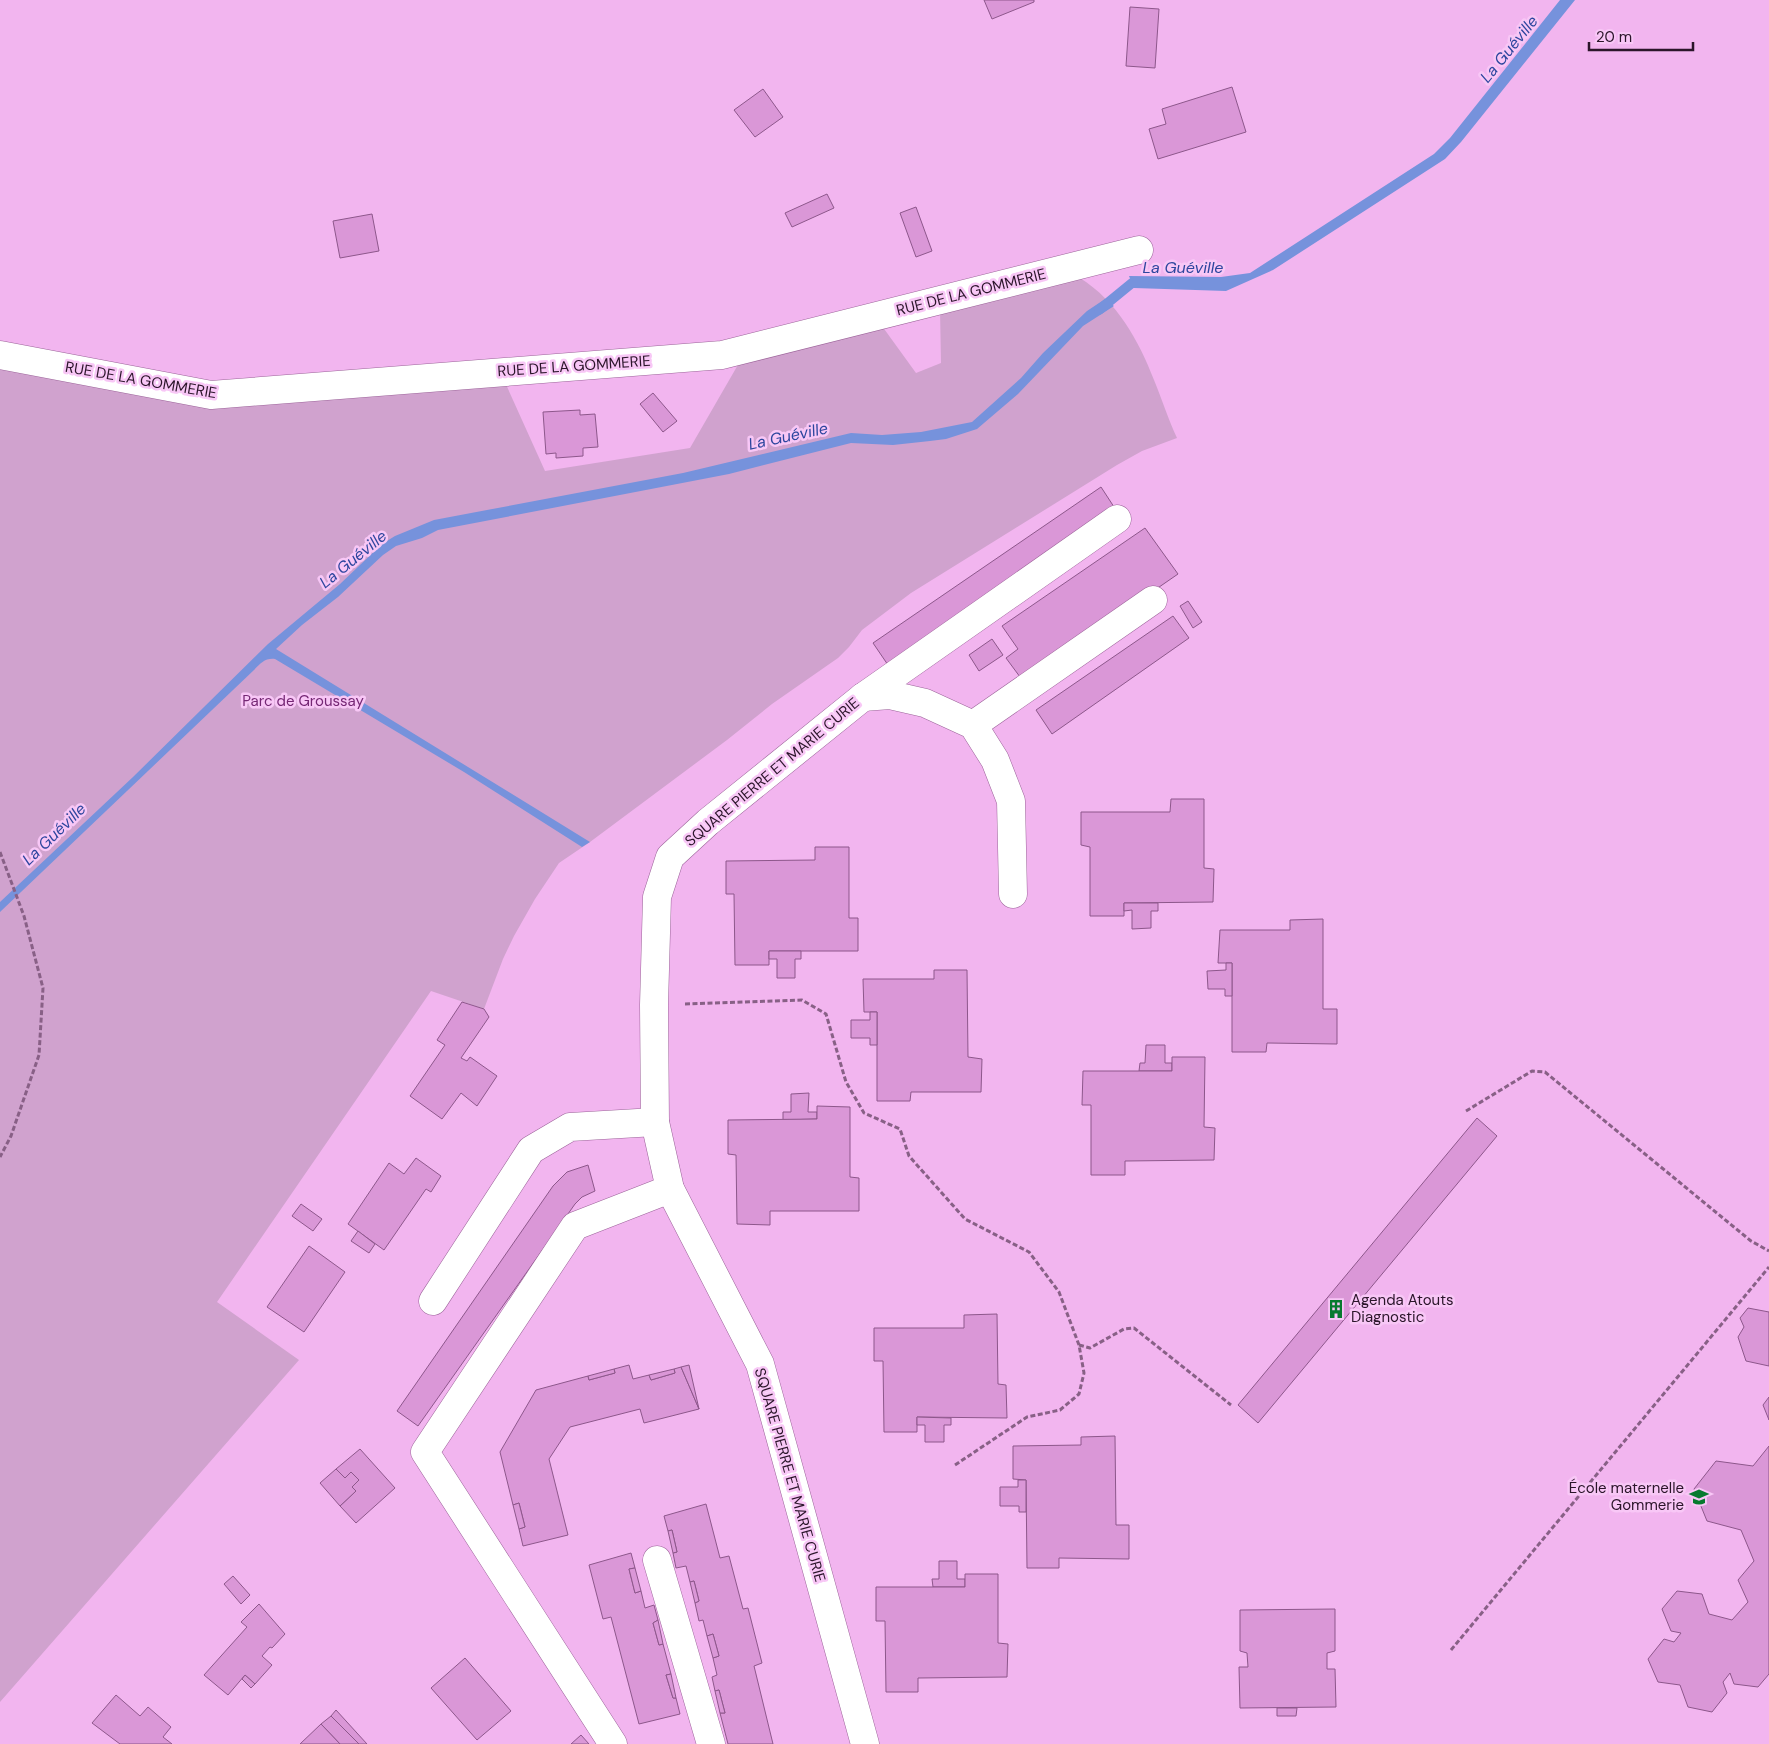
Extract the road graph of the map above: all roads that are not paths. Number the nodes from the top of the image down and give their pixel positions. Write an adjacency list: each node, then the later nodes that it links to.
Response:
1 (1139, 250): 2 (street, RUE DE LA GOMMERIE)
2 (0, 355)
3 (1118, 519): 5 (street, SQUARE PIERRE ET MARIE CURIE)
4 (1153, 600): 6 (street)
5 (863, 697): 6 (street); 8 (street, SQUARE PIERRE ET MARIE CURIE)
6 (973, 725): 7 (street)
7 (1013, 894)
8 (655, 1122): 9 (street, SQUARE PIERRE ET MARIE CURIE); 10 (street)
9 (670, 1189): 12 (street); 14 (street, SQUARE PIERRE ET MARIE CURIE)
10 (433, 1301)
11 (656, 1560): 13 (street)
12 (613, 1744)
13 (711, 1744)
14 (865, 1744)

